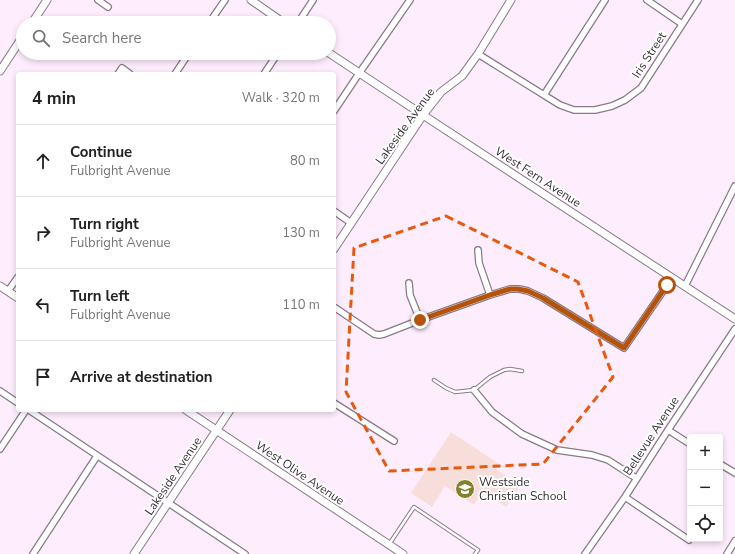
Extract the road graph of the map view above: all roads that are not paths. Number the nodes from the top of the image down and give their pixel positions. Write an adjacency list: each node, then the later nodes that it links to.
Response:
1 (47, 0): 12 (street)
2 (98, 0): 11 (street)
3 (225, 0): 13 (street)
4 (251, 0): 14 (street)
5 (313, 0): 15 (street)
6 (410, 0): 27 (street)
7 (511, 0): 18 (street, Lakeside Avenue)
8 (605, 0): 28 (street)
9 (647, 0): 16 (street)
10 (698, 0): 16 (street, Iris Street)
11 (108, 6)
12 (37, 16)
13 (215, 16)
14 (274, 16)
15 (303, 16)
16 (682, 24): 28 (street, Iris Street)
17 (16, 47): 22 (street)
18 (478, 54): 28 (street, Iris Street); 30 (street, Lakeside Avenue)
19 (336, 57): 27 (street, West Fern Avenue)
20 (185, 60): 25 (street)
21 (273, 60): 26 (street)
22 (0, 71)
23 (119, 72): 24 (street)
24 (127, 72)
25 (177, 72)
26 (265, 72)
27 (360, 72): 29 (street); 30 (street, West Fern Avenue)
28 (544, 95)
29 (336, 109)
30 (423, 115): 33 (street, Lakeside Avenue); 36 (street, West Fern Avenue)
31 (735, 186): 40 (street)
32 (336, 213): 33 (street)
33 (351, 223): 34 (street, Lakeside Avenue)
34 (336, 246)
35 (478, 250): 42 (street)
36 (672, 278): 40 (street, West Fern Avenue); 42 (street)
37 (16, 281): 41 (street)
38 (409, 283): 46 (street)
39 (0, 286): 41 (street)
40 (685, 286): 45 (street, West Fern Avenue)
41 (8, 291): 43 (street)
42 (490, 295): 46 (street)
43 (16, 297)
44 (336, 308): 46 (street)
45 (735, 319)
46 (420, 320)
47 (735, 329): 58 (street, Bellevue Avenue)
48 (522, 371): 50 (lane)
49 (434, 380): 50 (lane)
50 (474, 390): 66 (street)
51 (0, 391): 52 (street)
52 (16, 402)
53 (336, 405): 60 (street)
54 (25, 412): 62 (street)
55 (32, 412): 63 (street)
56 (189, 412): 59 (street, West Olive Avenue)
57 (229, 412): 59 (street, Lakeside Avenue)
58 (668, 430): 61 (street); 66 (street, Bellevue Avenue)
59 (217, 431): 68 (street, Lakeside Avenue); 71 (street, West Olive Avenue)
60 (394, 441)
61 (687, 442)
62 (0, 449)
63 (97, 456): 68 (street); 73 (street)
64 (723, 466): 65 (street)
65 (735, 473)
66 (636, 478): 67 (street, Bellevue Avenue)
67 (625, 497): 69 (street); 72 (street, Bellevue Avenue)
68 (168, 503): 74 (street, Lakeside Avenue); 75 (street)
69 (687, 539)
70 (735, 541): 78 (street)
71 (388, 544): 76 (street, West Olive Avenue); 77 (lane)
72 (588, 553)
73 (32, 554)
74 (134, 554)
75 (245, 554)
76 (403, 554)
77 (475, 554)
78 (726, 554)

